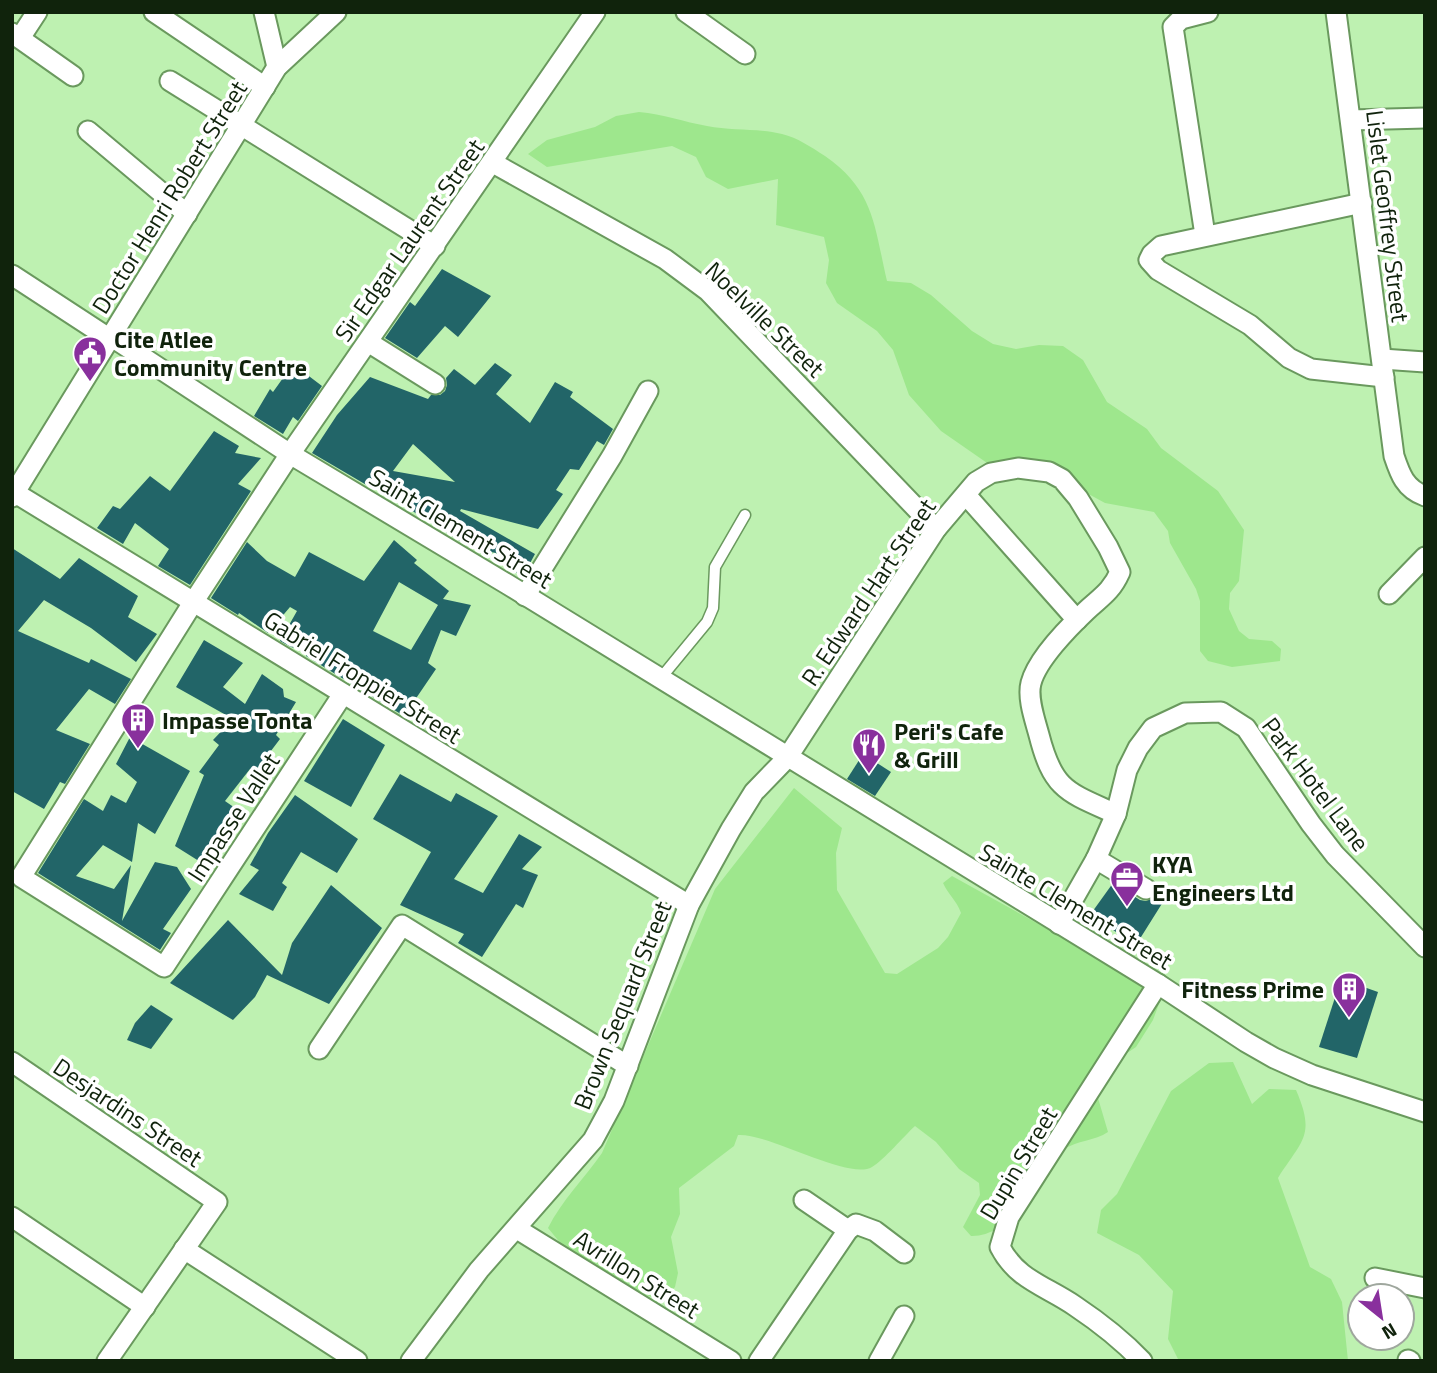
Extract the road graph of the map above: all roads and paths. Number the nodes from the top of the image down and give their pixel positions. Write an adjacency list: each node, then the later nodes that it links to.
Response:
1 (37, 12): 9 (street)
2 (154, 12): 14 (street)
3 (264, 12): 11 (street)
4 (336, 12): 11 (street, Doctor Henri Robert Street)
5 (595, 12): 19 (street, Sir Edgar Laurent Street)
6 (686, 12): 10 (street)
7 (1208, 12): 22 (street)
8 (1336, 12): 16 (street, Lislet Geoffrey Street)
9 (16, 36): 12 (street)
10 (745, 54)
11 (277, 67): 14 (street, Doctor Henri Robert Street)
12 (74, 76)
13 (170, 81): 17 (street)
14 (265, 87): 17 (street, Doctor Henri Robert Street)
15 (1425, 118): 16 (street)
16 (1352, 120): 20 (street, Lislet Geoffrey Street)
17 (240, 125): 21 (street, Doctor Henri Robert Street); 23 (street)
18 (88, 131): 21 (street)
19 (493, 163): 23 (street, Sir Edgar Laurent Street); 36 (street, Noelville Street)
20 (1362, 203): 22 (street); 28 (street, Lislet Geoffrey Street)
21 (187, 214): 25 (street, Doctor Henri Robert Street)
22 (1205, 235): 28 (street)
23 (435, 246): 26 (street, Sir Edgar Laurent Street)
24 (12, 275): 25 (street, Saint Clement Street)
25 (111, 338): 31 (street, Saint Clement Street); 32 (street, Doctor Henri Robert Street)
26 (368, 342): 29 (street); 31 (street, Sir Edgar Laurent Street)
27 (1425, 362): 28 (street)
28 (1383, 368): 34 (street, Lislet Geoffrey Street)
29 (435, 384)
30 (648, 391): 39 (street)
31 (290, 454): 39 (street, Saint Clement Street); 40 (street, Sir Edgar Laurent Street)
32 (13, 493): 40 (street, Gabriel Froppier Street)
33 (966, 495): 36 (street, R. Edward Hart Street); 41 (street); 41 (street, R. Edward Hart Street)
34 (1425, 496)
35 (746, 515): 42 (lane)
36 (936, 529): 44 (street, R. Edward Hart Street)
37 (1425, 557): 38 (street)
38 (1389, 594)
39 (525, 596): 42 (street, Saint Clement Street)
40 (194, 601): 43 (street, Gabriel Froppier Street); 43 (street, Impasse Vallet)
41 (1077, 620): 45 (street)
42 (660, 679): 44 (street, Saint Clement Street)
43 (343, 694): 48 (street, Gabriel Froppier Street)
44 (787, 758): 48 (street, Brown Sequard Street); 49 (street, Sainte Clement Street)
45 (1116, 814): 46 (street, Park Hotel Lane); 50 (street, Park Hotel Lane)
46 (1096, 859): 47 (street); 49 (street, Park Hotel Lane)
47 (1146, 889)
48 (689, 905): 54 (street, Brown Sequard Street)
49 (1059, 924): 51 (street, Sainte Clement Street)
50 (1425, 947)
51 (1158, 984): 55 (street, Sainte Clement Street); 72 (street, Dupin Street)
52 (319, 1049): 54 (street)
53 (12, 1062): 60 (street, Desjardins Street)
54 (628, 1066): 58 (street, Brown Sequard Street)
55 (1425, 1112)
56 (804, 1200): 59 (street)
57 (12, 1217): 64 (street)
58 (517, 1229): 68 (street, Brown Sequard Street); 69 (street, Avrillon Street)
59 (848, 1230): 61 (street); 70 (street)
60 (184, 1249): 64 (street); 67 (street)
61 (904, 1253)
62 (1375, 1278): 63 (street)
63 (1425, 1288)
64 (145, 1307): 66 (street)
65 (904, 1316): 71 (street)
66 (107, 1361)
67 (357, 1361)
68 (411, 1361)
69 (731, 1361)
70 (759, 1361)
71 (879, 1361)
72 (1142, 1361)

